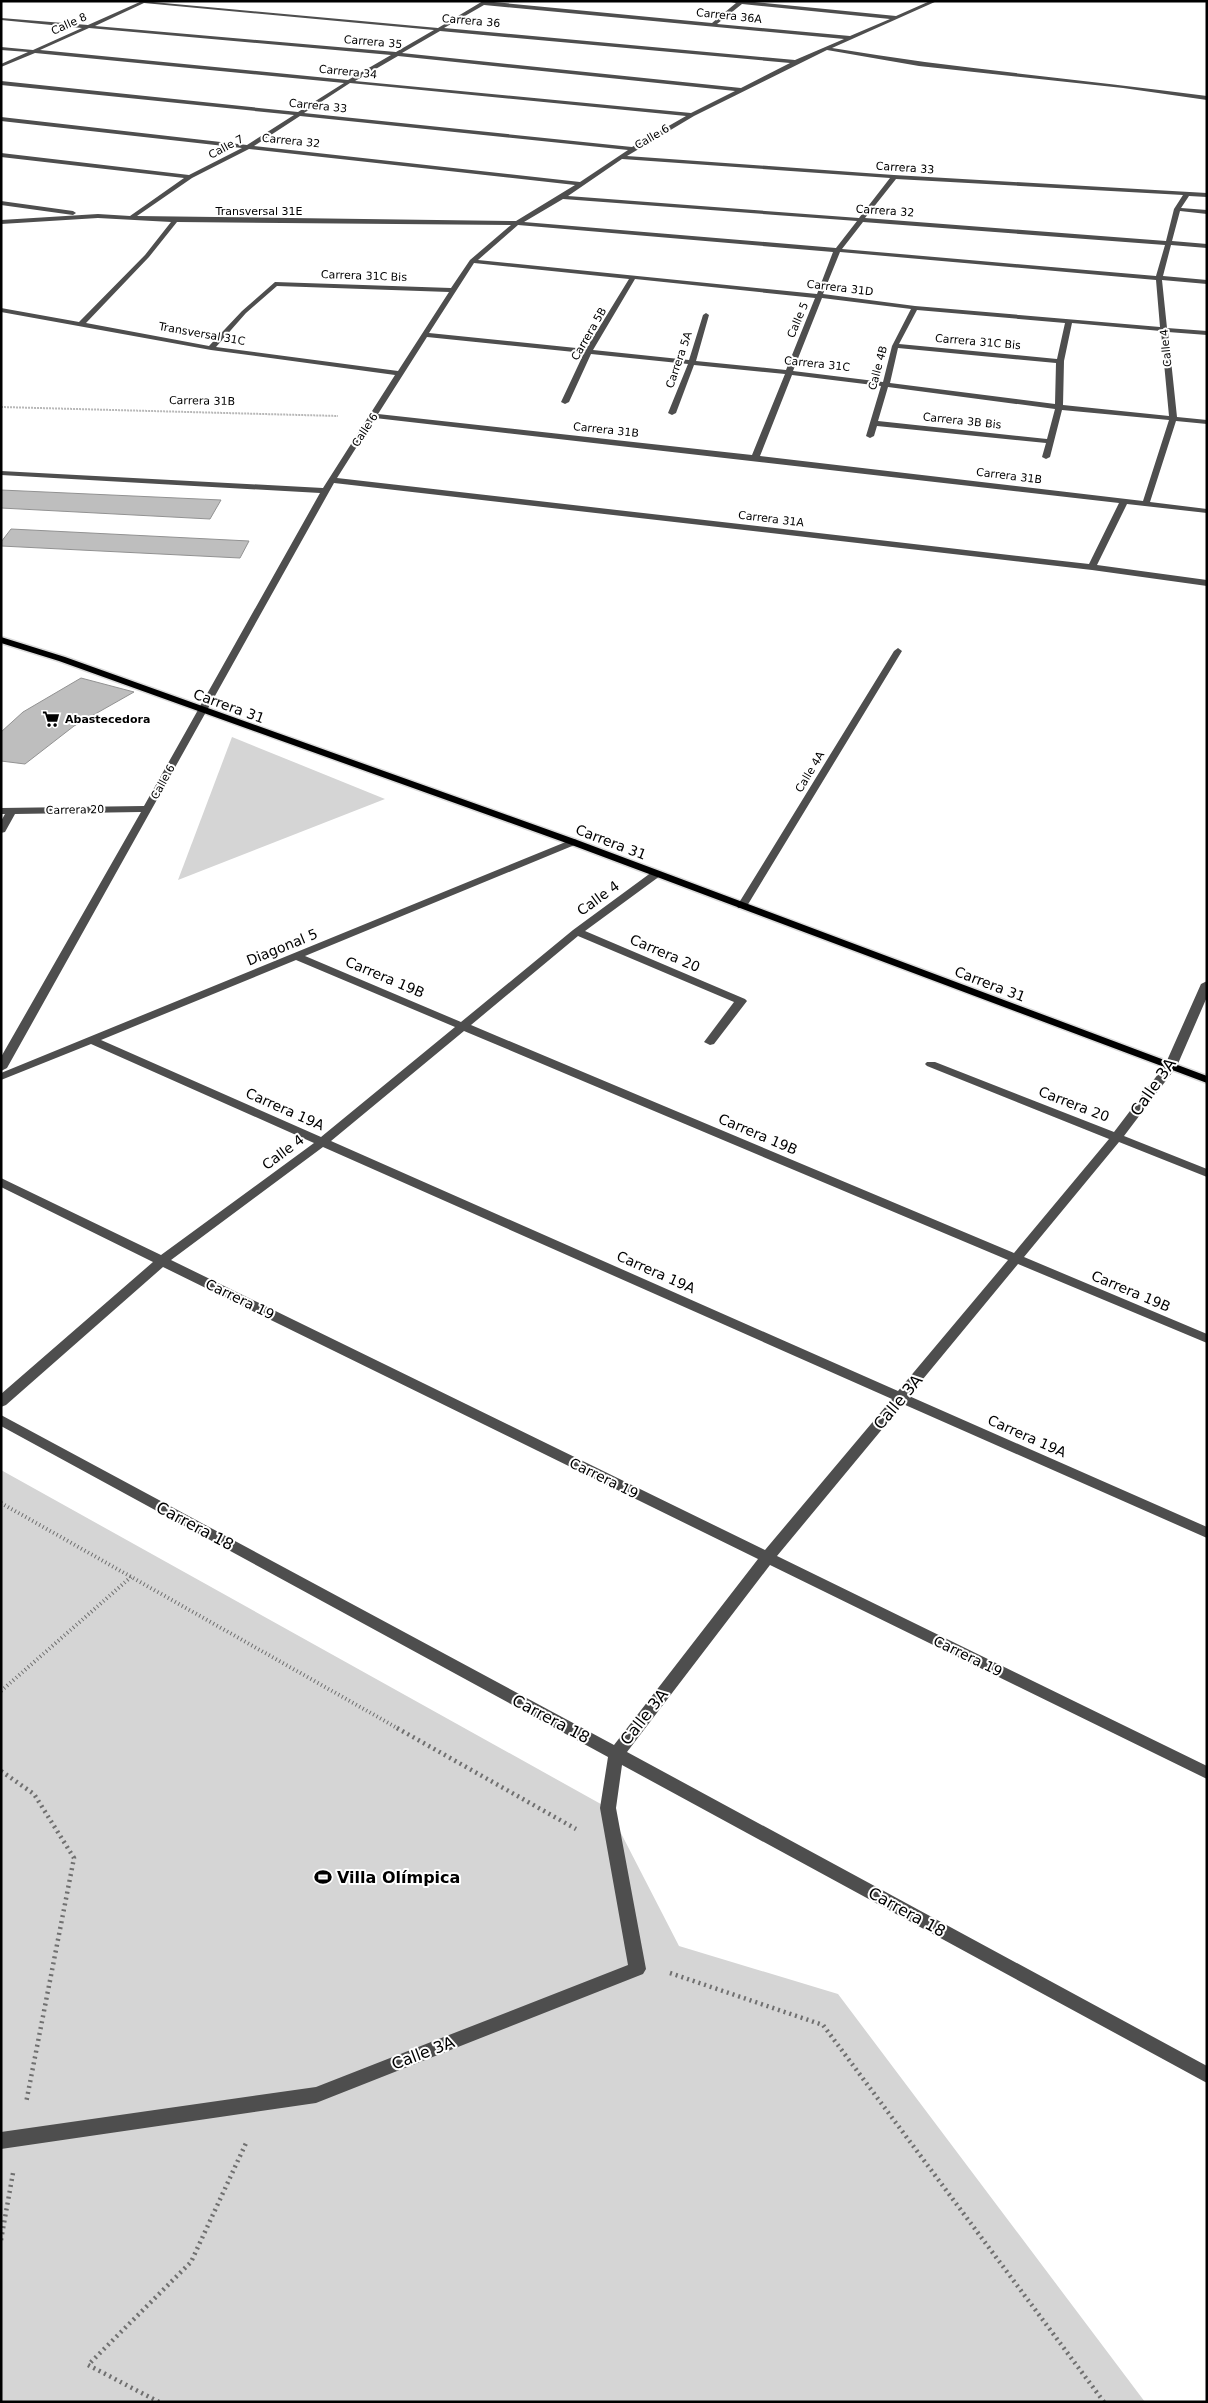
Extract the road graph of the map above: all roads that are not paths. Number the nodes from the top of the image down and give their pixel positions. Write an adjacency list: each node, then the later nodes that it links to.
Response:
1 (728, 1): 5 (street)
2 (935, 1): 6 (street, Calle 6)
3 (145, 2): 9 (street, Calle 8); 10 (street, Carrera 36)
4 (485, 2): 8 (street, Carrera 36A); 10 (street, Calle 7)
5 (742, 2): 6 (street); 8 (street)
6 (897, 18): 11 (street, Calle 6)
7 (1, 19): 9 (street, Carrera 35)
8 (713, 25): 11 (street, Carrera 36A)
9 (89, 26): 14 (street, Calle 8); 15 (street, Carrera 35)
10 (444, 28): 15 (street, Calle 7); 16 (street, Carrera 36)
11 (853, 39): 13 (street, Calle 6)
12 (1, 48): 14 (street, Carrera 34)
13 (828, 49): 16 (street, Calle 6); 21 (street)
14 (32, 51): 17 (street, Calle 8); 18 (street, Carrera 34)
15 (398, 54): 18 (street, Calle 7); 20 (street, Carrera 35)
16 (796, 62): 20 (street, Calle 6)
17 (1, 66)
18 (349, 82): 22 (street, Calle 7); 23 (street, Carrera 34)
19 (1, 83): 22 (street, Carrera 33)
20 (743, 90): 23 (street, Calle 6)
21 (1207, 98)
22 (301, 115): 25 (street, Calle 7); 26 (street, Carrera 33)
23 (692, 115): 26 (street, Calle 6)
24 (1, 119): 25 (street, Carrera 32)
25 (248, 147): 29 (street, Calle 7); 31 (street, Carrera 32)
26 (633, 149): 28 (street, Calle 6)
27 (1, 155): 29 (street)
28 (622, 157): 30 (street, Carrera 33); 31 (street, Calle 6)
29 (190, 177): 39 (street, Calle 7)
30 (894, 177): 32 (street, Carrera 33); 41 (street, Calle 5)
31 (579, 184): 34 (street, Calle 6)
32 (1187, 194): 33 (street); 36 (street, Calle 4)
33 (1207, 195)
34 (562, 196): 41 (street, Carrera 32); 43 (street, Calle 6)
35 (1, 203): 38 (street)
36 (1177, 210): 37 (street); 44 (street, Calle 4)
37 (1207, 212)
38 (98, 216): 39 (street, Transversal 31E); 42 (street, Transversal 31E)
39 (129, 219): 40 (street, Transversal 31E)
40 (175, 220): 43 (street, Transversal 31E); 57 (street)
41 (862, 220): 44 (street, Carrera 32); 46 (street, Calle 5)
42 (1, 222)
43 (517, 223): 46 (street); 47 (street, Calle 6)
44 (1169, 242): 45 (street, Carrera 32); 49 (street, Calle 4)
45 (1207, 246)
46 (837, 251): 49 (street); 52 (street, Calle 5)
47 (472, 262): 48 (street, Carrera 31D); 51 (street, Calle 6)
48 (634, 278): 52 (street, Carrera 31D); 63 (street, Carrera 5B)
49 (1159, 278): 50 (street); 58 (street, Calle 4)
50 (1207, 282)
51 (452, 290): 60 (street, Calle 6); 62 (street, Carrera 31C Bis)
52 (820, 296): 53 (street, Carrera 31D); 66 (street, Calle 5)
53 (915, 308): 56 (street, Carrera 31D); 61 (street, Calle 4B)
54 (1, 310): 57 (street, Transversal 31C)
55 (706, 315): 65 (street, Carrera 5A)
56 (1069, 321): 58 (street, Carrera 31D); 64 (street)
57 (82, 323): 62 (street, Transversal 31C)
58 (1164, 330): 59 (street, Carrera 31D); 73 (street, Calle 4)
59 (1207, 333)
60 (424, 335): 63 (street, Carrera 31C); 67 (street, Calle 6)
61 (895, 346): 64 (street, Carrera 31C Bis); 68 (street, Calle 4B)
62 (211, 348): 67 (street, Transversal 31C)
63 (589, 351): 65 (street, Carrera 31C); 69 (street, Carrera 5B)
64 (1060, 361): 70 (street)
65 (692, 362): 66 (street, Carrera 31C); 71 (street, Carrera 5A)
66 (787, 372): 68 (street, Carrera 31C); 79 (street, Calle 5)
67 (401, 374): 72 (street, Calle 6)
68 (886, 383): 70 (street, Carrera 31C); 75 (street, Calle 4B)
69 (565, 402)
70 (1059, 407): 73 (street, Carrera 31C); 77 (street)
71 (672, 412)
72 (374, 416): 79 (street, Carrera 31B); 81 (street, Calle 6)
73 (1173, 418): 74 (street, Carrera 31C); 84 (street, Calle 4)
74 (1207, 422)
75 (873, 423): 76 (street, Calle 4B); 77 (street, Carrera 3B Bis)
76 (870, 436)
77 (1049, 441): 78 (street)
78 (1046, 457)
79 (755, 458): 83 (street, Carrera 31B)
80 (1, 473): 82 (street)
81 (332, 480): 82 (street, Calle 6); 86 (street, Carrera 31A)
82 (325, 490): 90 (street, Calle 6)
83 (1124, 500): 84 (street, Carrera 31B); 86 (street)
84 (1146, 503): 85 (street, Carrera 31B)
85 (1207, 511)
86 (1092, 567): 87 (street, Carrera 31A)
87 (1207, 582)
88 (1, 640): 90 (main road, Carrera 31)
89 (898, 651): 96 (street, Calle 4A)
90 (203, 711): 91 (street, Calle 6); 94 (main road, Carrera 31)
91 (148, 809): 92 (street, Carrera 20); 105 (street, Calle 6)
92 (6, 811): 93 (street)
93 (1, 830)
94 (573, 842): 95 (main road, Carrera 31); 98 (street, Diagonal 5)
95 (656, 874): 96 (main road, Carrera 31); 97 (street, Calle 4)
96 (742, 906): 104 (main road, Carrera 31)
97 (577, 932): 100 (street, Calle 4); 102 (street, Carrera 20)
98 (298, 957): 100 (street, Carrera 19B); 101 (street, Diagonal 5)
99 (1207, 984): 104 (street, Calle 3A)
100 (464, 1026): 109 (street, Calle 4); 112 (street, Carrera 19B)
101 (92, 1040): 106 (street, Diagonal 5); 109 (street, Carrera 19A)
102 (710, 1042)
103 (931, 1064): 108 (street, Carrera 20)
104 (1171, 1066): 107 (main road, Carrera 31); 108 (street, Calle 3A)
105 (1, 1068)
106 (1, 1077)
107 (1207, 1080)
108 (1117, 1137): 110 (street, Carrera 20); 112 (street, Calle 3A)
109 (322, 1142): 113 (street, Calle 4); 115 (street, Carrera 19A)
110 (1207, 1172)
111 (1, 1182): 113 (street, Carrera 19)
112 (1016, 1259): 114 (street, Carrera 19B); 115 (street, Calle 3A)
113 (162, 1261): 116 (street, Calle 4); 119 (street, Carrera 19)
114 (1207, 1339)
115 (903, 1397): 118 (street, Carrera 19A); 119 (street, Calle 3A)
116 (1, 1402)
117 (1, 1420): 120 (street, Carrera 18)
118 (1207, 1533)
119 (767, 1558): 120 (street, Calle 3A); 121 (street, Carrera 19)
120 (616, 1754): 122 (street, Carrera 18); 123 (street, Calle 3A)
121 (1207, 1773)
122 (1207, 2075)
123 (1, 2141)

